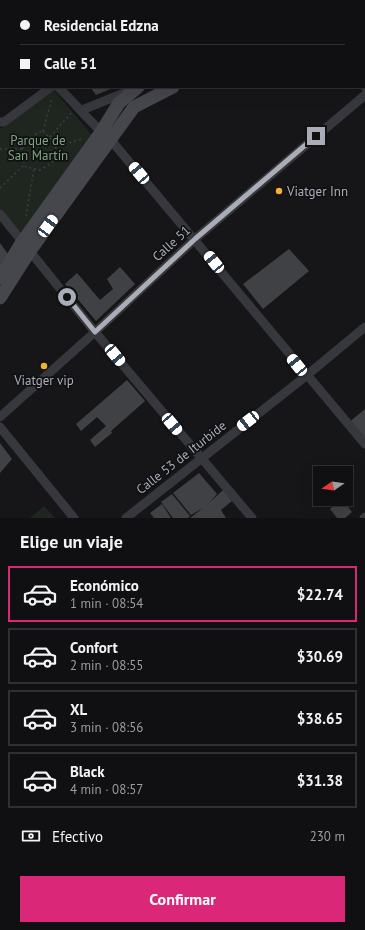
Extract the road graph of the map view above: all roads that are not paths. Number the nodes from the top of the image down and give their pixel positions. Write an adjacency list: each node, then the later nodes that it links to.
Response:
1 (50, 88): 8 (street)
2 (59, 88): 7 (street)
3 (135, 88): 7 (street)
4 (136, 88): 9 (main road)
5 (171, 88): 9 (main road)
6 (365, 95): 11 (street, Calle 51)
7 (82, 110): 9 (street)
8 (0, 122)
9 (106, 136): 11 (street); 12 (main road)
10 (0, 214): 12 (street)
11 (195, 239): 16 (street, Calle 51); 17 (street)
12 (26, 246): 13 (main road); 14 (main road); 16 (street)
13 (0, 278)
14 (0, 298)
15 (365, 327): 17 (street, Calle 53 de Iturbide)
16 (95, 332): 18 (street, Calle 51); 21 (street)
17 (306, 376): 20 (street); 21 (street, Calle 53 de Iturbide)
18 (0, 417)
19 (0, 427): 22 (street)
20 (365, 444)
21 (201, 458): 23 (street, Calle 53 de Iturbide); 24 (street)
22 (74, 518)
23 (126, 518)
24 (252, 518)

